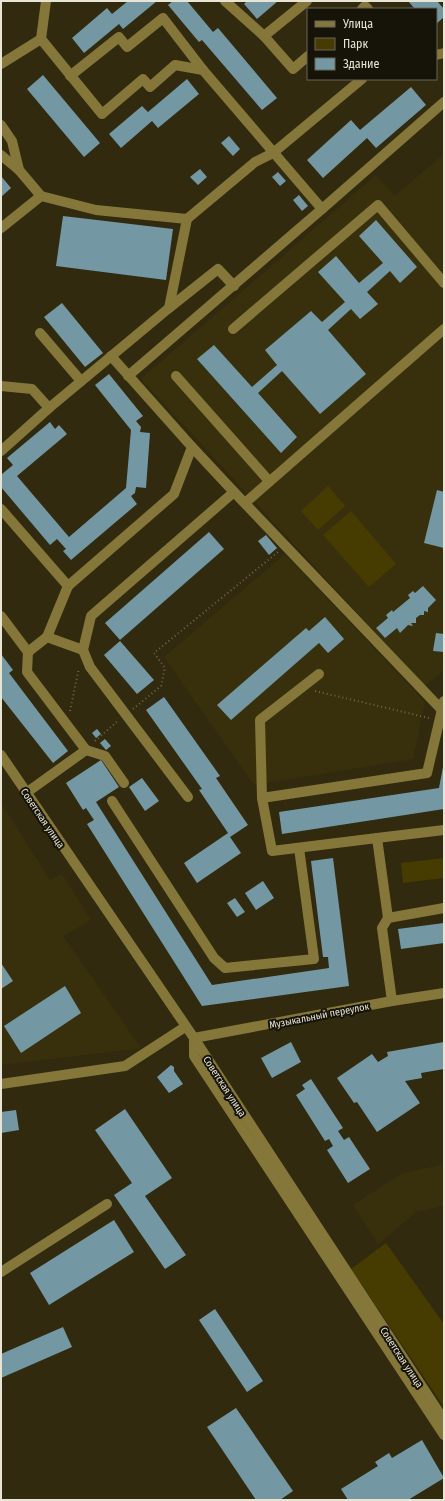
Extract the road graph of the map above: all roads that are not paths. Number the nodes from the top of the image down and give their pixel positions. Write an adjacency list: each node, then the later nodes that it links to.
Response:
1 (46, 1): 5 (street)
2 (225, 1): 4 (street)
3 (306, 1): 4 (street)
4 (264, 36): 6 (street)
5 (41, 39): 7 (street); 9 (street)
6 (307, 57)
7 (1, 64)
8 (203, 70): 9 (street); 9 (street); 13 (street)
9 (70, 76)
10 (361, 80): 13 (street)
11 (444, 102): 17 (street)
12 (1, 125): 15 (street)
13 (273, 153): 17 (street); 18 (street)
14 (1, 155): 15 (street)
15 (19, 170): 16 (street)
16 (41, 196): 18 (street); 19 (street)
17 (322, 209): 21 (street)
18 (187, 219): 22 (street)
19 (1, 228)
20 (444, 283): 23 (street)
21 (234, 286): 22 (street); 27 (street)
22 (169, 308): 26 (street)
23 (233, 329)
24 (444, 329): 34 (street)
25 (40, 333): 29 (street)
26 (110, 356): 27 (street); 29 (street)
27 (128, 376): 32 (street)
28 (176, 376): 34 (street)
29 (81, 381): 31 (street)
30 (1, 386): 31 (street)
31 (48, 408): 33 (street)
32 (192, 447): 35 (street); 38 (street)
33 (1, 451)
34 (270, 481): 36 (street)
35 (234, 492): 36 (street); 41 (street)
36 (245, 503): 44 (street)
37 (1, 509): 38 (street)
38 (68, 586): 40 (street)
39 (1, 616): 42 (street)
40 (47, 637): 41 (street); 42 (street)
41 (82, 650): 49 (street)
42 (28, 652): 45 (street)
43 (319, 674): 50 (street)
44 (443, 706): 50 (street)
45 (86, 750): 47 (street); 48 (street)
46 (1, 755): 48 (street, Советская улица)
47 (124, 783)
48 (26, 793): 59 (street, Советская улица)
49 (188, 797)
50 (262, 798): 54 (street)
51 (112, 801): 54 (street)
52 (444, 830): 53 (street)
53 (378, 838): 54 (street); 56 (street)
54 (299, 848)
55 (444, 908): 56 (street)
56 (388, 918): 58 (street)
57 (444, 993): 58 (street, Музыкальный переулок)
58 (392, 1001): 60 (street, Музыкальный переулок)
59 (185, 1027): 60 (street, Советская улица); 61 (street)
60 (194, 1038): 64 (street, Советская улица)
61 (1, 1084)
62 (107, 1204): 63 (street)
63 (1, 1272)
64 (422, 1396): 65 (street, Советская улица); 66 (street)
65 (444, 1420)
66 (444, 1435)

